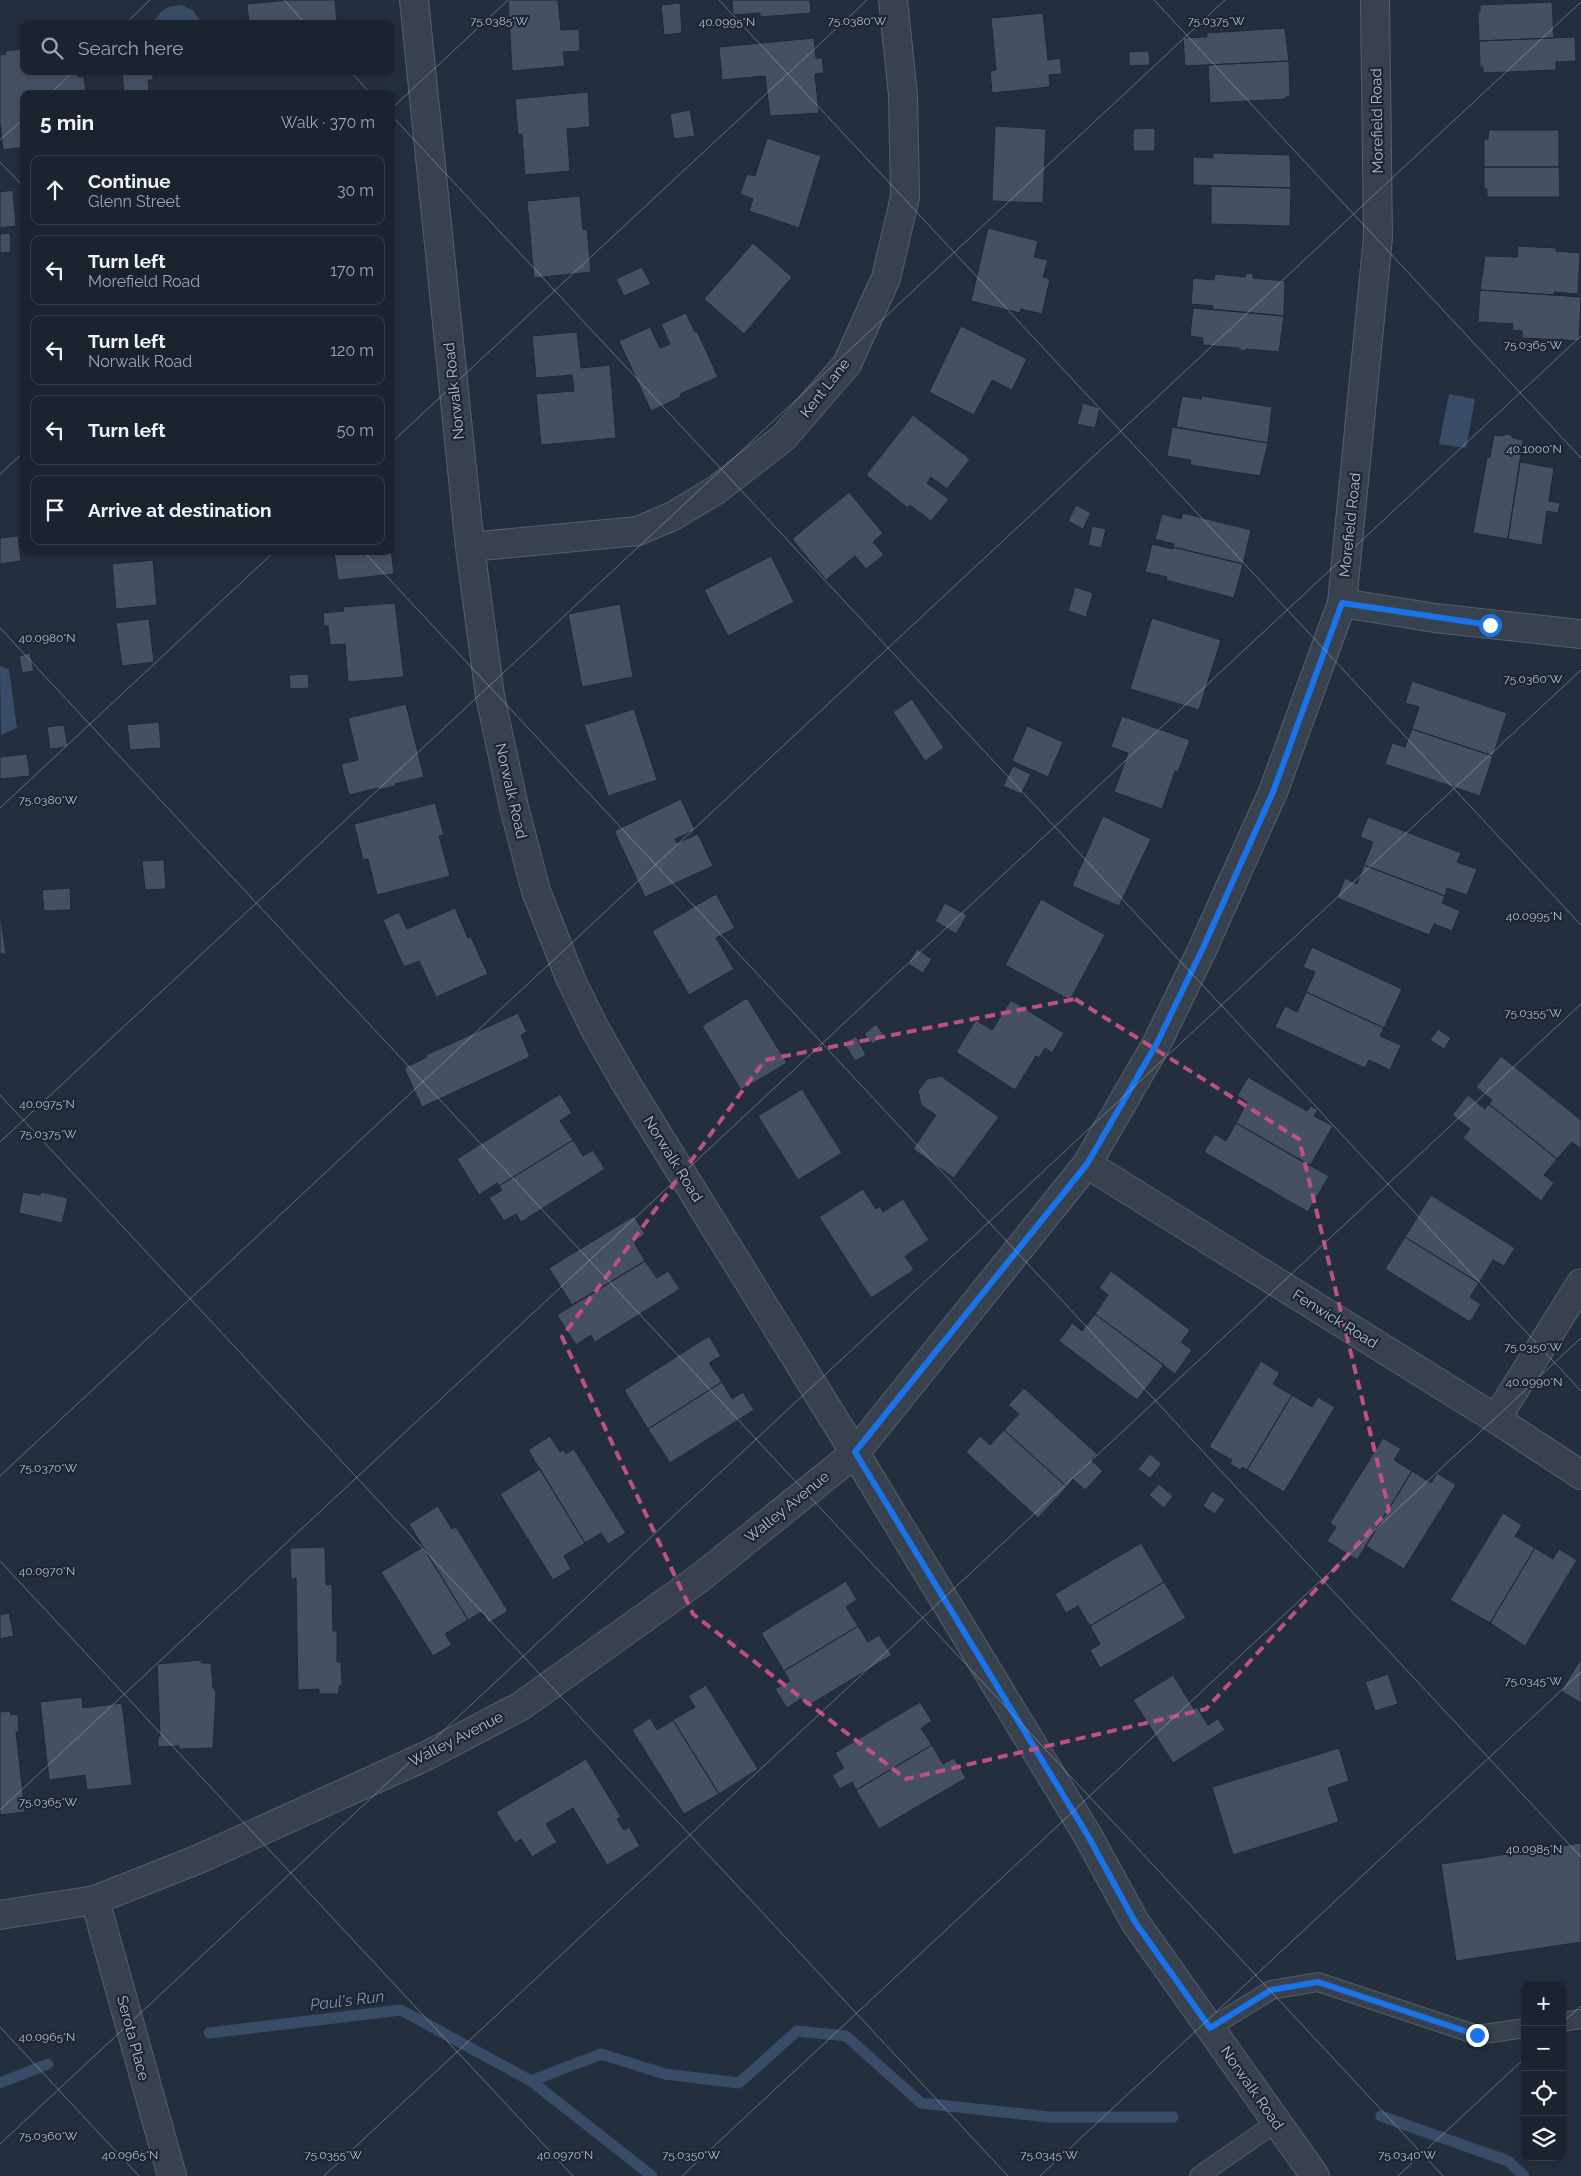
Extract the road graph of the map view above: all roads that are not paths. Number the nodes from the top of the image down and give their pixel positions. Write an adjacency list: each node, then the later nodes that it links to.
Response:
1 (414, 0): 4 (street, Norwalk Road)
2 (893, 0): 4 (street, Kent Lane)
3 (1375, 0): 5 (street, Morefield Road)
4 (470, 547): 10 (street, Norwalk Road)
5 (1342, 603): 6 (street); 7 (street, Morefield Road)
6 (1581, 634)
7 (1087, 1164): 9 (street, Fenwick Road); 10 (street, Morefield Road)
8 (1581, 1283): 9 (street)
9 (1496, 1419): 11 (street, Fenwick Road)
10 (855, 1452): 12 (street, Walley Avenue); 16 (street, Norwalk Road)
11 (1577, 1464)
12 (95, 1900): 13 (street, Walley Avenue); 19 (street, Serota Place)
13 (0, 1915)
14 (1581, 2019): 15 (lane)
15 (1566, 2021)
16 (1210, 2028): 17 (lane); 18 (street, Norwalk Road)
17 (1521, 2029)
18 (1277, 2122): 20 (lane); 21 (street, Norwalk Road)
19 (172, 2176)
20 (1199, 2176)
21 (1315, 2176)

